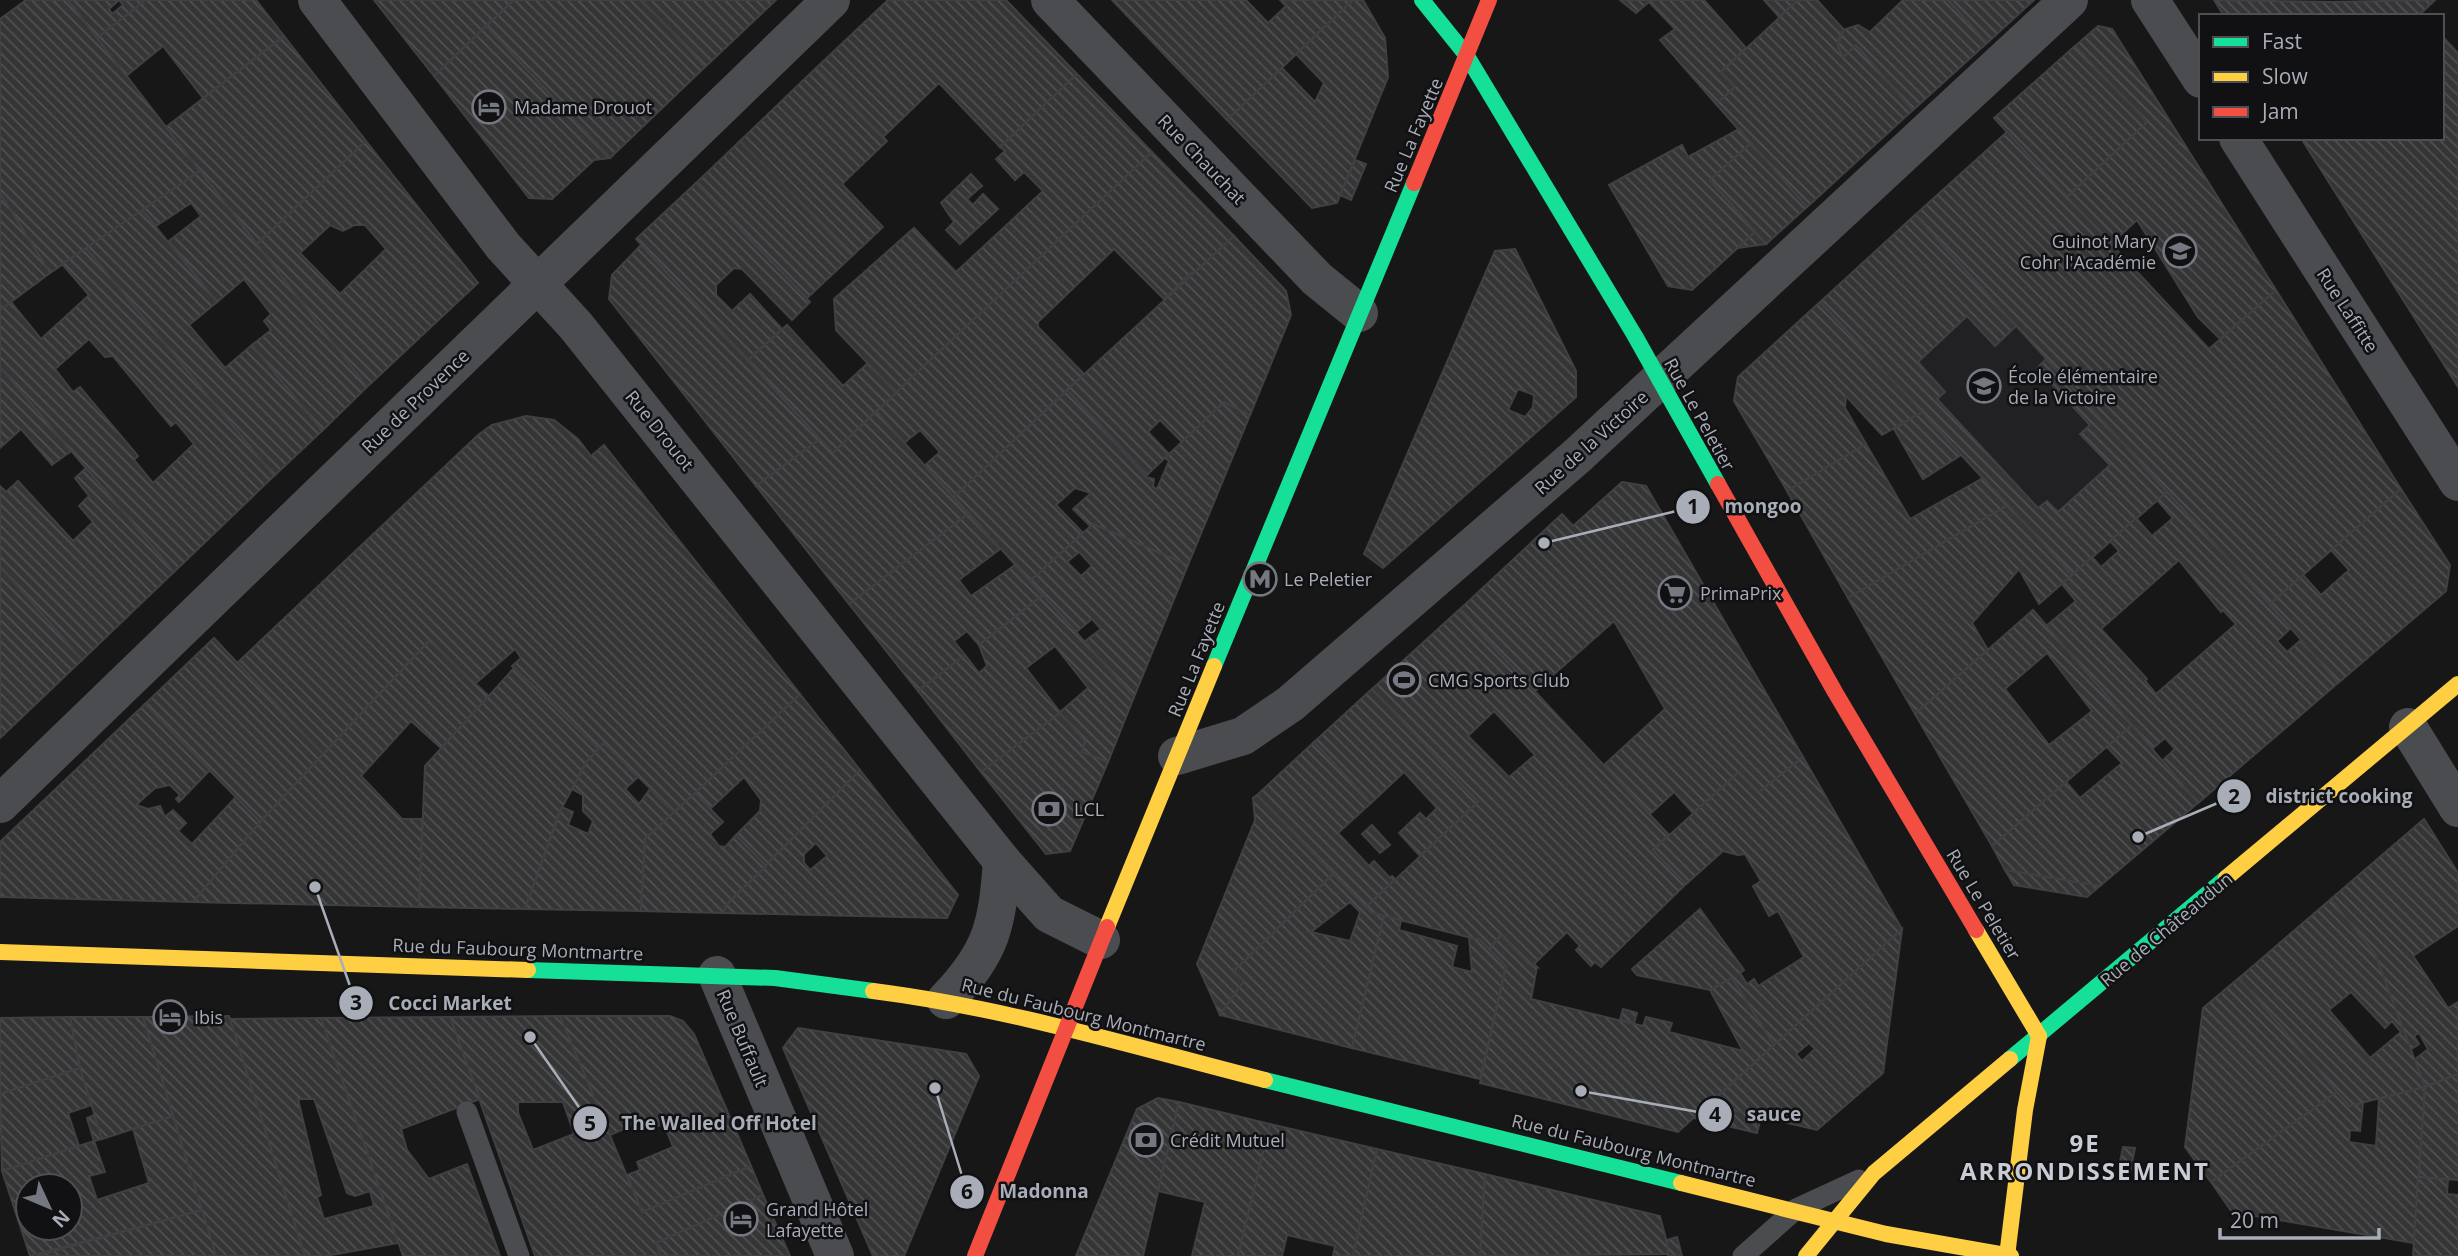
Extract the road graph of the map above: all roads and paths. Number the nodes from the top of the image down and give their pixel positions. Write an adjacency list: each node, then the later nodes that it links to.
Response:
1 (317, 0): 11 (street, Rue Drouot)
2 (831, 0): 11 (street, Rue de Provence)
3 (1050, 0): 12 (street, Rue Chauchat)
4 (1422, 0): 8 (street, Rue Le Peletier)
5 (1489, 0): 8 (street, Rue La Fayette)
6 (2068, 0): 13 (street, Rue de la Victoire)
7 (2150, 0): 9 (street)
8 (1468, 56): 12 (street, Rue La Fayette); 13 (street, Rue Le Peletier)
9 (2199, 76)
10 (2239, 140): 14 (street, Rue Laffitte)
11 (536, 282): 18 (street, Rue de Provence); 20 (street, Rue Drouot)
12 (1359, 313): 17 (street, Rue La Fayette)
13 (1661, 380): 17 (street, Rue de la Victoire); 26 (street, Rue Le Peletier)
14 (2458, 482)
15 (2458, 684): 16 (street, Rue de Châteaudun)
16 (2408, 727): 19 (street); 26 (street, Rue de Châteaudun)
17 (1177, 756): 21 (street, Rue La Fayette)
18 (0, 804)
19 (2458, 807)
20 (1002, 861): 21 (street, Rue Drouot); 24 (street)
21 (1101, 940): 25 (street, Rue La Fayette)
22 (0, 952): 23 (street, Rue du Faubourg Montmartre)
23 (717, 975): 24 (street, Rue du Faubourg Montmartre); 32 (street, Rue Buffault)
24 (946, 1000): 25 (street, Rue du Faubourg Montmartre)
25 (1067, 1028): 29 (street, Rue du Faubourg Montmartre); 33 (street, Rue La Fayette)
26 (2039, 1036): 28 (street, Rue de Châteaudun); 36 (street)
27 (467, 1112): 31 (lane)
28 (1874, 1173): 29 (lane, Rue de Châteaudun); 30 (street, Rue de Châteaudun)
29 (1796, 1209): 30 (street, Rue du Faubourg Montmartre); 34 (lane, Rue de Châteaudun)
30 (1836, 1220): 35 (street, Rue de Châteaudun); 36 (street, Rue du Faubourg Montmartre)
31 (519, 1256)
32 (835, 1256)
33 (975, 1256)
34 (1744, 1256)
35 (1806, 1256)
36 (2008, 1256)

